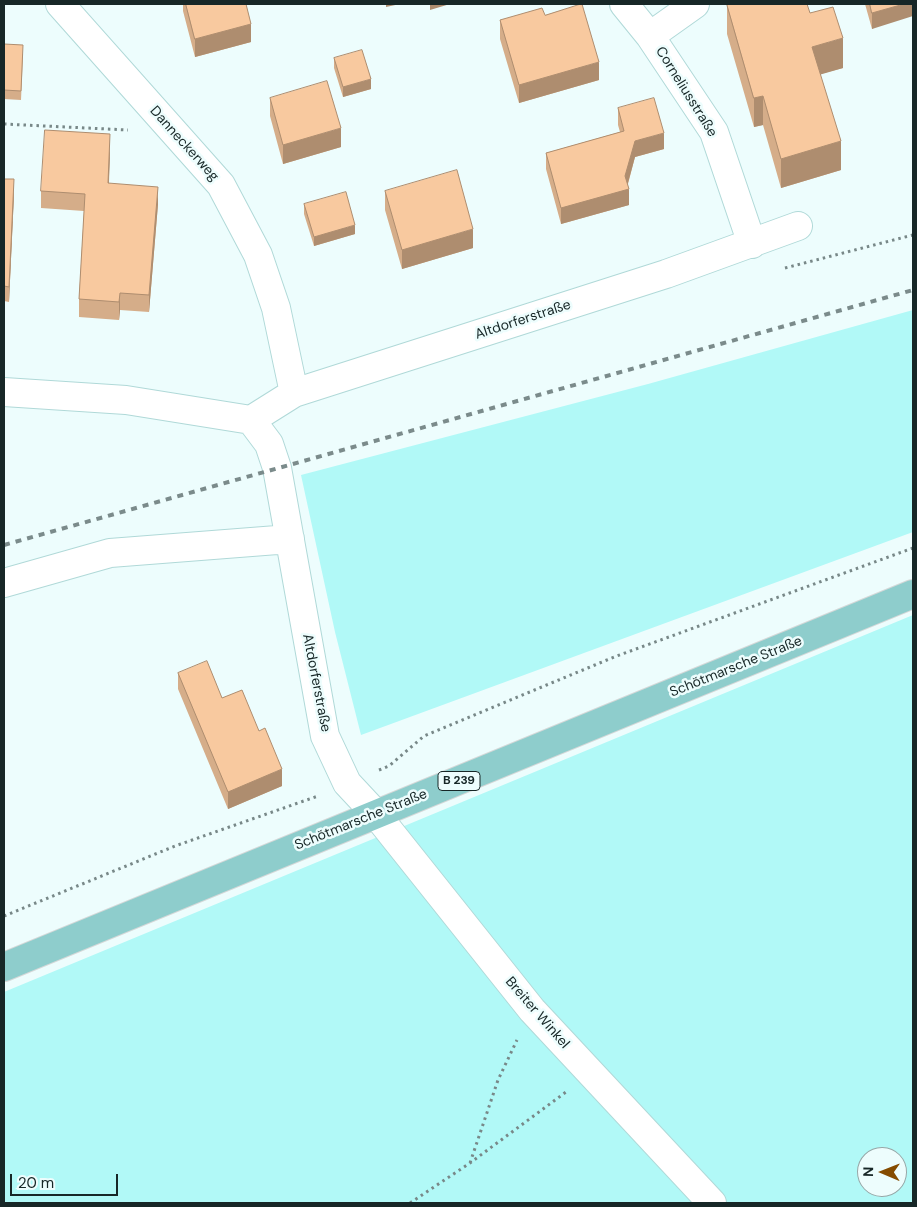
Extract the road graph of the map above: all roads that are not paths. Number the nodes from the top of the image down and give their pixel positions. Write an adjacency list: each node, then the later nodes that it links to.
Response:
1 (60, 4): 8 (street, Danneckerweg)
2 (624, 4): 4 (street, Corneliusstraße)
3 (695, 4): 4 (street)
4 (650, 36): 6 (street, Corneliusstraße)
5 (798, 226): 6 (street, Altdorferstraße)
6 (752, 244): 8 (street, Altdorferstraße)
7 (4, 392): 9 (street)
8 (294, 393): 9 (street, Altdorferstraße)
9 (250, 420): 10 (street, Altdorferstraße)
10 (290, 539): 11 (street); 13 (street, Altdorferstraße)
11 (4, 584)
12 (913, 594): 13 (main road, Schötmarsche Straße / B 239)
13 (375, 813): 14 (main road, Schötmarsche Straße / B 239); 15 (street, Breiter Winkel)
14 (4, 967)
15 (712, 1203)

